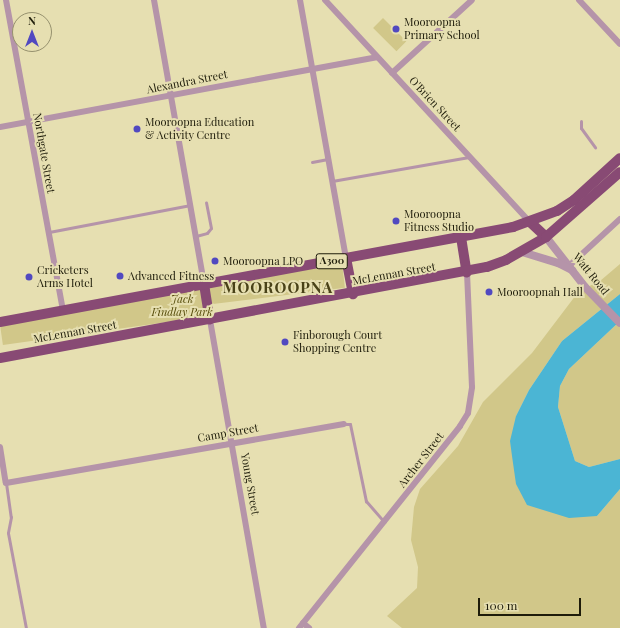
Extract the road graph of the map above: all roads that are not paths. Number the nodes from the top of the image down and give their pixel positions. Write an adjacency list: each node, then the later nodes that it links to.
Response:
1 (6, 0): 12 (street, Northgate Street)
2 (154, 0): 11 (street)
3 (300, 0): 9 (street)
4 (325, 0): 8 (street, O'Brien Street)
5 (472, 0): 10 (street)
6 (579, 0): 7 (street)
7 (620, 44)
8 (377, 56): 9 (street, Alexandra Street); 10 (street, O'Brien Street)
9 (311, 69): 11 (street, Alexandra Street); 18 (street)
10 (392, 73): 16 (street, O'Brien Street)
11 (171, 96): 12 (street, Alexandra Street); 23 (street)
12 (28, 122): 14 (street, Alexandra Street); 26 (street, Northgate Street)
13 (581, 122): 15 (lane)
14 (0, 127)
15 (595, 147)
16 (471, 157): 21 (lane); 25 (street, O'Brien Street)
17 (620, 158): 25 (highway, A300)
18 (328, 159): 19 (lane); 21 (street)
19 (312, 162)
20 (620, 172): 29 (highway, McLennan Street)
21 (332, 181): 31 (street)
22 (206, 202): 27 (lane)
23 (190, 205): 26 (lane); 27 (street)
24 (620, 219): 32 (street)
25 (530, 222): 28 (highway, A300); 29 (highway)
26 (48, 232): 37 (street, Northgate Street)
27 (196, 236): 35 (street)
28 (461, 237): 31 (highway, A300); 33 (highway)
29 (546, 237): 30 (highway, McLennan Street); 32 (street, Watt Road)
30 (522, 252): 33 (highway, McLennan Street); 34 (street)
31 (346, 258): 35 (highway, A300); 36 (highway)
32 (570, 265): 34 (street, Watt Road)
33 (467, 273): 36 (highway, McLennan Street); 46 (street, Archer Street)
34 (577, 274): 40 (street, Watt Road)
35 (204, 284): 37 (highway, A300); 38 (highway)
36 (353, 294): 38 (highway, McLennan Street)
37 (63, 310): 39 (highway, A300)
38 (210, 320): 41 (highway, McLennan Street); 43 (street, Young Street)
39 (0, 322)
40 (620, 323)
41 (0, 358)
42 (344, 424): 43 (street, Camp Street); 46 (lane, Camp Street)
43 (232, 443): 45 (street, Camp Street); 49 (street, Young Street)
44 (0, 447): 45 (street)
45 (6, 483): 48 (lane)
46 (384, 522): 47 (street, Archer Street)
47 (301, 625): 50 (street)
48 (26, 628)
49 (264, 628)
50 (309, 628)

